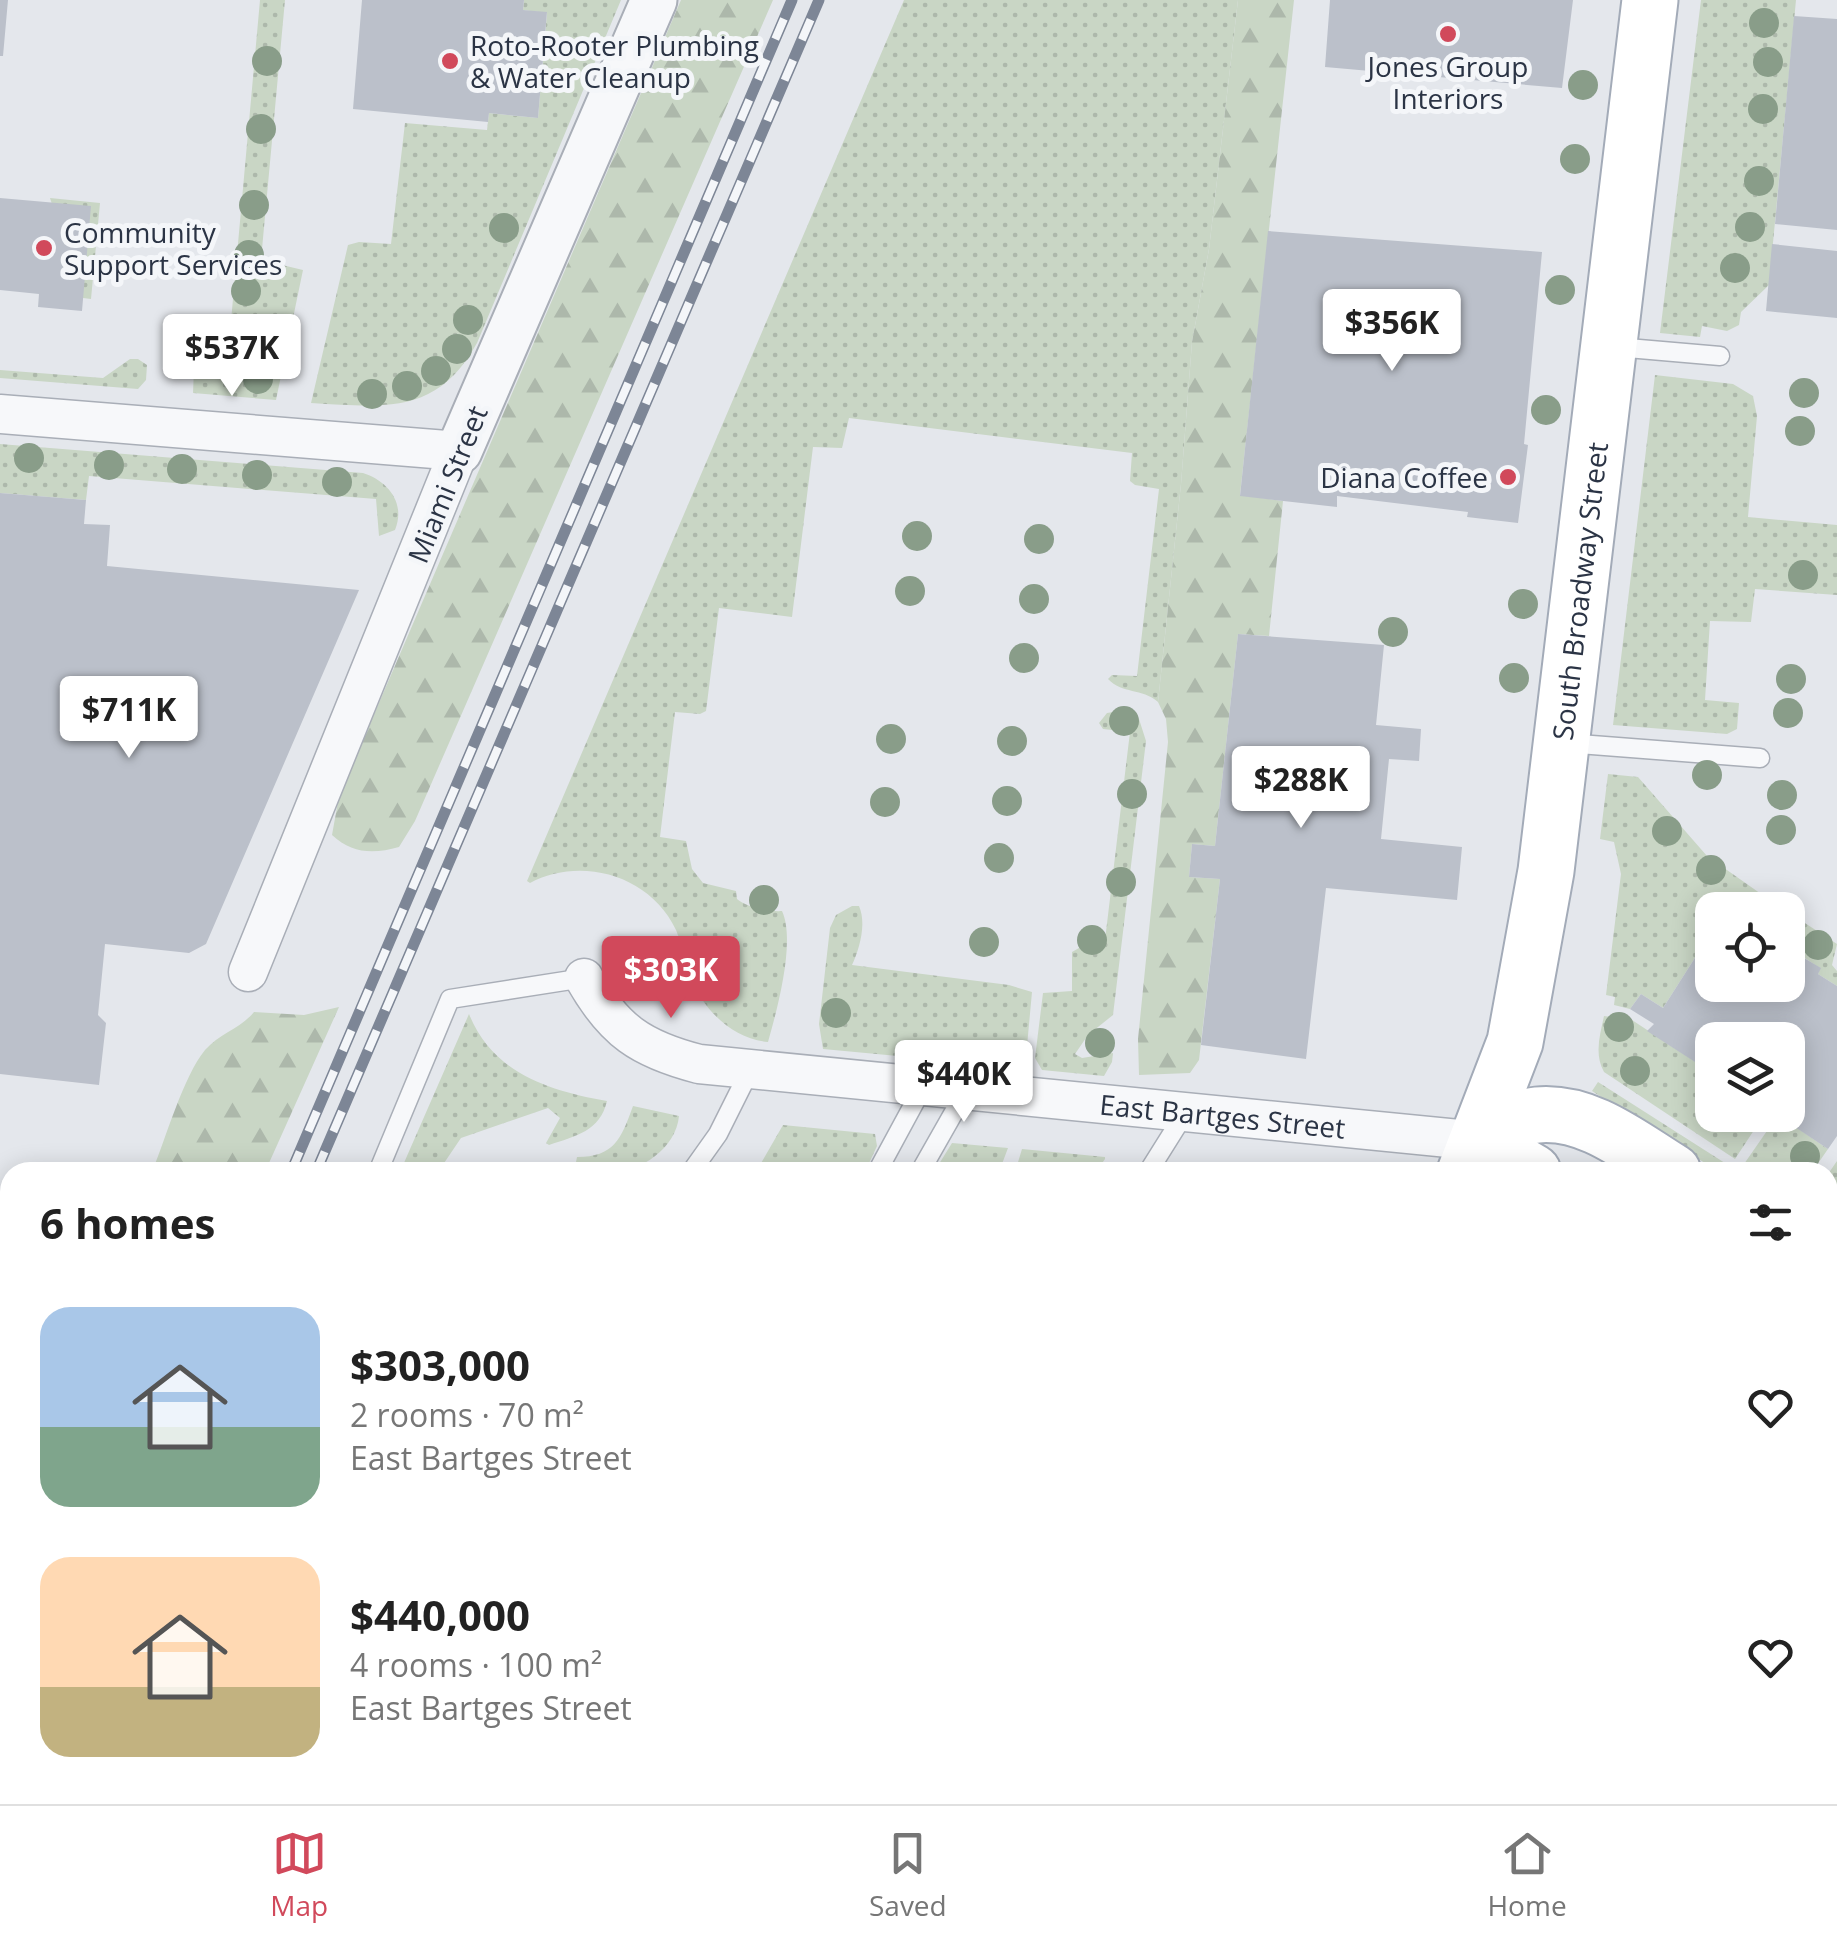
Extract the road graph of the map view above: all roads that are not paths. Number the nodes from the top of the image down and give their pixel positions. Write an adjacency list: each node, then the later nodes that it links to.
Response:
1 (654, 0): 6 (street, Miami Street)
2 (1650, 0): 3 (main road, South Broadway Street)
3 (1607, 346): 4 (lane); 7 (main road, South Broadway Street)
4 (1720, 356)
5 (0, 414): 6 (street)
6 (460, 451): 9 (street, Miami Street)
7 (1562, 742): 8 (lane); 15 (main road, South Broadway Street)
8 (1760, 758)
9 (248, 972)
10 (584, 978): 11 (street, East Bartges Street); 16 (lane)
11 (750, 1070): 12 (street, East Bartges Street); 17 (lane)
12 (923, 1088): 13 (street, East Bartges Street); 18 (lane)
13 (966, 1091): 14 (street, East Bartges Street); 19 (lane)
14 (1184, 1113): 15 (street, East Bartges Street); 20 (lane)
15 (1472, 1157): 21 (main road)
16 (382, 1162)
17 (698, 1162)
18 (882, 1162)
19 (926, 1162)
20 (1154, 1162)
21 (1657, 1162)

